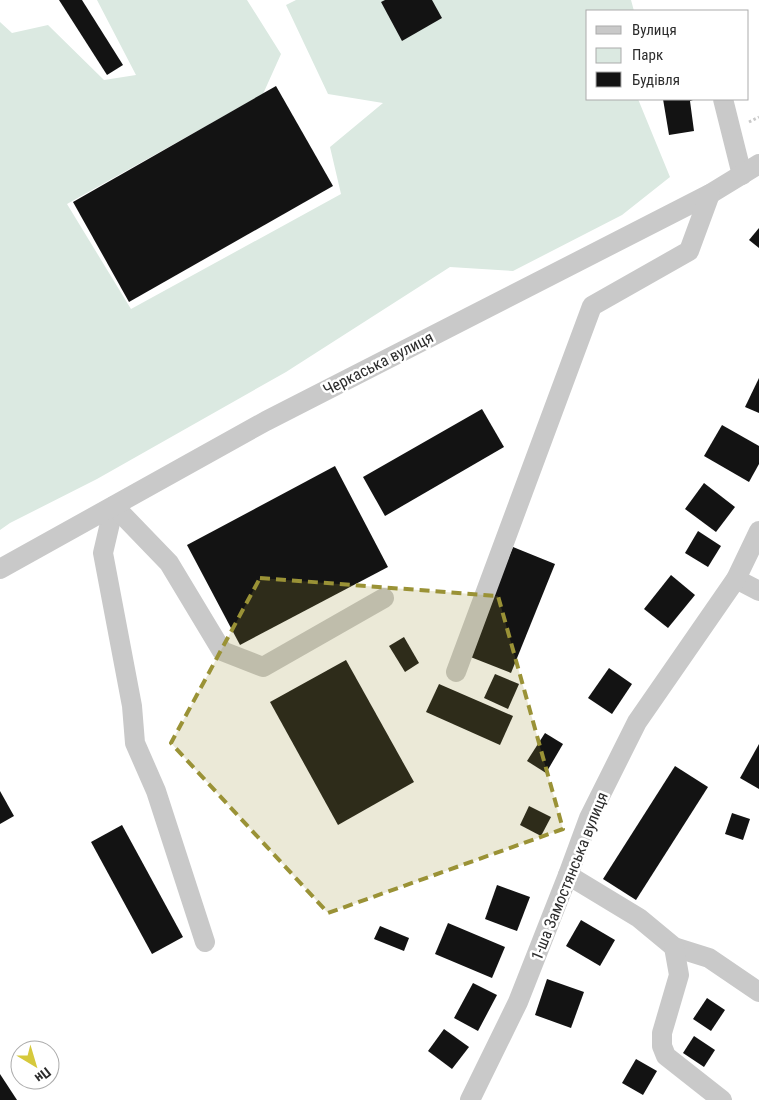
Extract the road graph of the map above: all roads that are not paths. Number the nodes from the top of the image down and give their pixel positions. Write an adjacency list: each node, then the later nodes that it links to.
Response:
1 (723, 100): 3 (street)
2 (759, 164): 3 (street, Черкаська вулиця)
3 (742, 174): 4 (street, Черкаська вулиця)
4 (710, 194): 5 (street, Черкаська вулиця); 11 (street)
5 (114, 506): 7 (street, Черкаська вулиця); 10 (street); 13 (street)
6 (759, 531): 8 (street, 1-ша Замостянська вулиця)
7 (0, 569)
8 (736, 579): 9 (street); 12 (street, 1-ша Замостянська вулиця)
9 (759, 591)
10 (384, 598)
11 (456, 672)
12 (568, 875): 14 (street); 16 (street, 1-ша Замостянська вулиця)
13 (205, 942)
14 (674, 947): 15 (street); 17 (street)
15 (759, 992)
16 (470, 1100)
17 (722, 1100)

